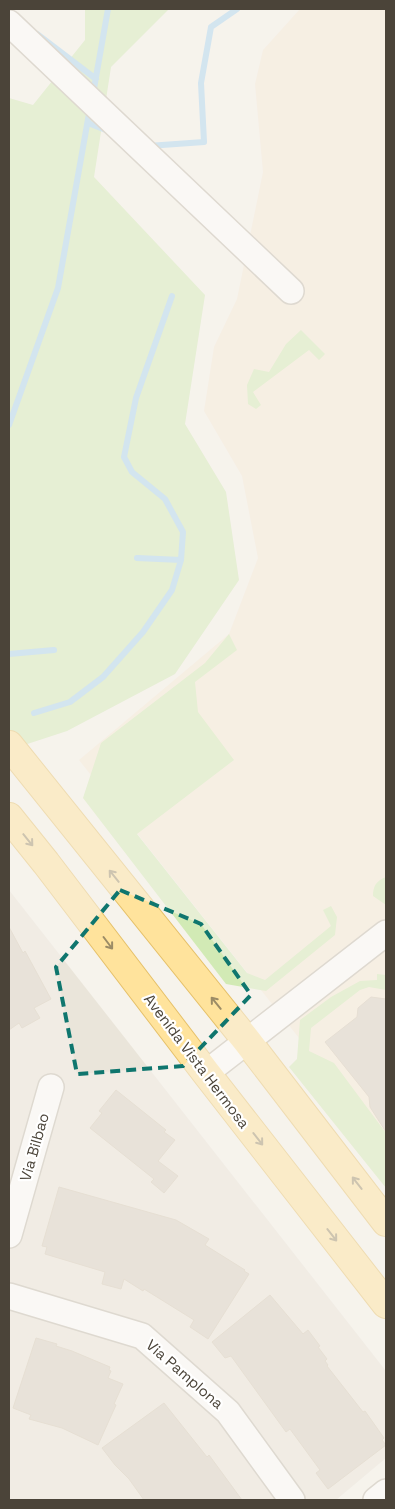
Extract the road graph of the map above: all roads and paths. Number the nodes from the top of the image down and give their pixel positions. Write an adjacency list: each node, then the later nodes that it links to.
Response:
1 (9, 23): 2 (street)
2 (291, 291)
3 (15, 753): 6 (main road, one-way to 3)
4 (9, 817): 7 (main road, Avenida Vista Hermosa, one-way to 7)
5 (386, 932): 6 (street)
6 (247, 1041): 7 (street); 9 (main road, one-way to 6)
7 (206, 1073): 12 (main road, Avenida Vista Hermosa, one-way to 12)
8 (51, 1087): 10 (street, Via Bilbao)
9 (386, 1222)
10 (9, 1235)
11 (9, 1296): 14 (street, Via Pamplona)
12 (386, 1304)
13 (386, 1492): 15 (street)
14 (292, 1500)
15 (376, 1500)

